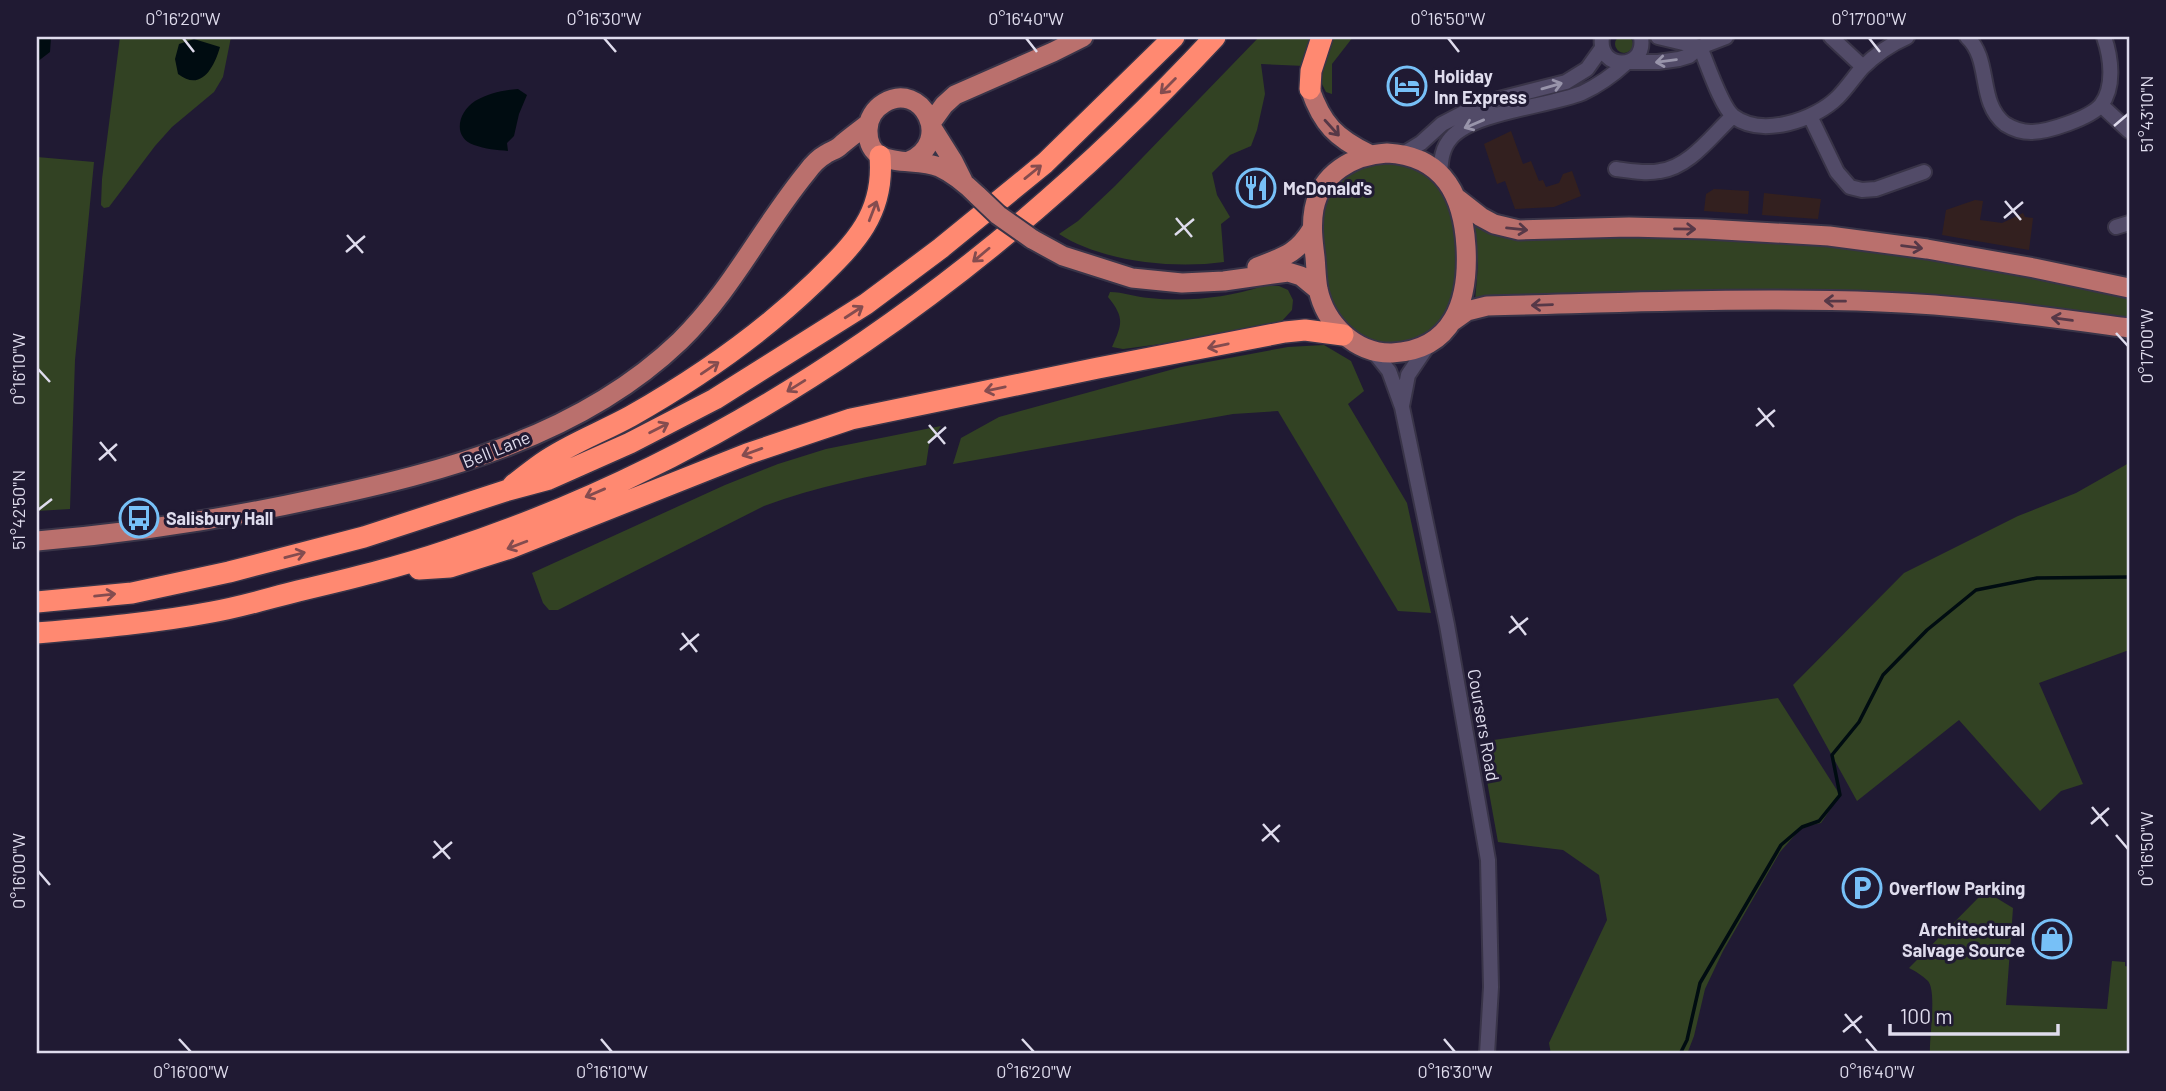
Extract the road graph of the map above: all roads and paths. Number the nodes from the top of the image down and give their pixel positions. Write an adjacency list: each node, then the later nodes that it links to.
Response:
1 (1083, 37): 17 (main road)
2 (1174, 37): 45 (highway, one-way to 2)
3 (1215, 37): 47 (highway, one-way to 47)
4 (1322, 37): 16 (highway)
5 (1642, 37): 14 (street)
6 (1658, 37): 13 (street)
7 (1727, 37): 13 (street)
8 (1831, 37): 15 (street)
9 (1907, 37): 15 (street)
10 (1967, 37): 19 (street)
11 (2104, 37): 19 (street)
12 (1602, 42): 14 (street); 27 (street, one-way to 12)
13 (1700, 47): 14 (street, one-way to 14); 20 (street)
14 (1627, 62): 32 (street, one-way to 32)
15 (1863, 67): 21 (street)
16 (1310, 89): 26 (main road, one-way to 26)
17 (955, 95): 18 (main road); 23 (main road)
18 (909, 100): 22 (main road); 23 (main road)
19 (2101, 105): 24 (street)
20 (1733, 116): 21 (street); 30 (street)
21 (1810, 116): 31 (street)
22 (869, 123): 25 (main road, Bell Lane); 28 (main road)
23 (931, 125): 29 (main road); 33 (main road)
24 (2129, 131)
25 (840, 147): 28 (main road); 46 (main road, Bell Lane)
26 (1369, 154): 27 (main road); 35 (main road)
27 (1403, 154): 32 (main road)
28 (879, 155): 29 (main road); 45 (highway, one-way to 28)
29 (909, 161): 33 (main road)
30 (1616, 169)
31 (1924, 172)
32 (1440, 173): 34 (main road)
33 (962, 181): 36 (main road, bridge)
34 (1458, 198): 37 (main road, one-way to 37); 39 (main road)
35 (1312, 229): 36 (main road); 38 (main road)
36 (1224, 281): 38 (main road)
37 (2129, 288)
38 (1318, 290): 41 (main road)
39 (1453, 321): 40 (main road, one-way to 39); 42 (main road)
40 (2129, 328)
41 (1343, 335): 43 (main road); 47 (highway, one-way to 47)
42 (1429, 344): 43 (main road); 44 (street, Coursers Road)
43 (1373, 351): 44 (street, Coursers Road)
44 (1402, 407): 50 (street, Coursers Road)
45 (505, 491): 48 (highway, one-way to 45)
46 (37, 541)
47 (382, 571): 49 (highway)
48 (37, 602)
49 (37, 633)
50 (1487, 1054)

